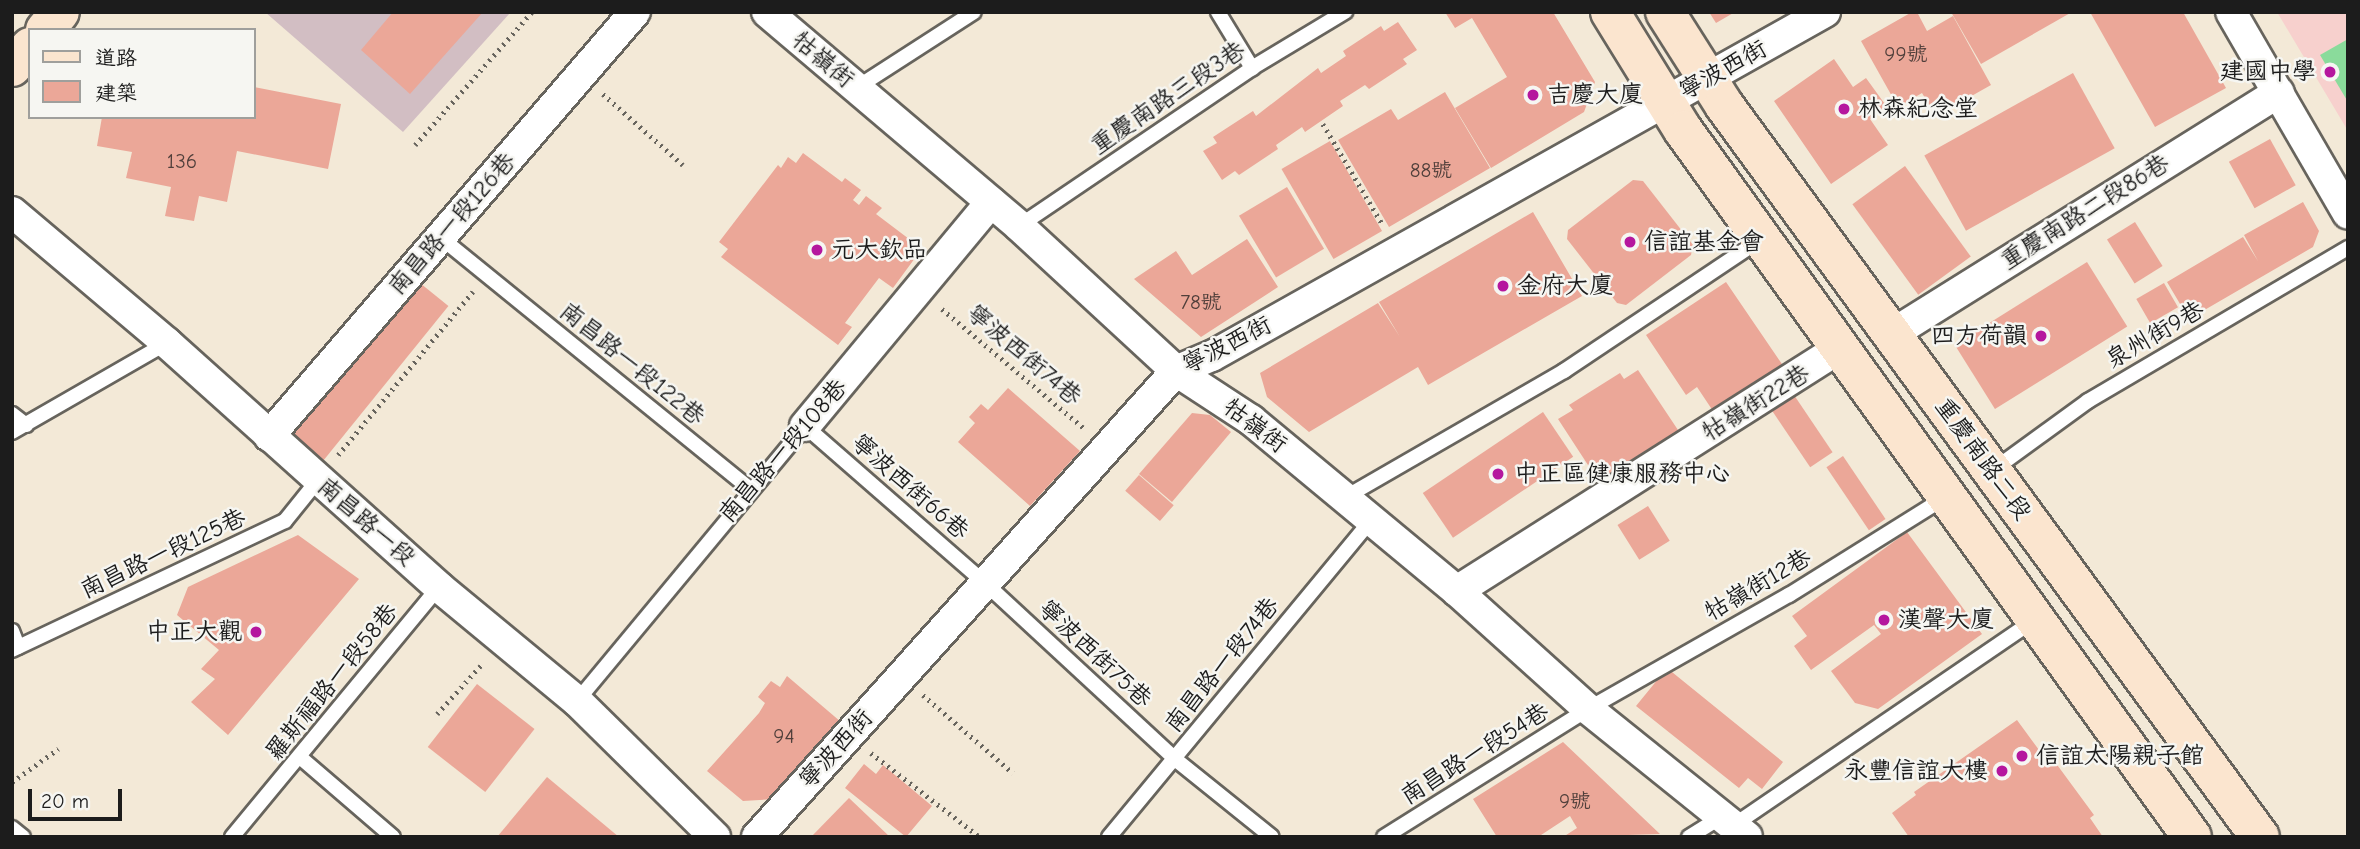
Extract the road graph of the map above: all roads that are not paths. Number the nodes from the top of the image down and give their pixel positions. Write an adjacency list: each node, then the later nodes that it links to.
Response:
1 (60, 12): 11 (main road)
2 (635, 12): 23 (street, 南昌路一段126巷)
3 (767, 12): 16 (street, 牯嶺街)
4 (974, 12): 16 (lane)
5 (1218, 12): 14 (lane)
6 (1345, 12): 14 (lane, 重慶南路三段3巷)
7 (1610, 12): 18 (main road, 重慶南路二段)
8 (1665, 12): 15 (main road, 重慶南路二段)
9 (1825, 12): 15 (street, 寧波西街)
10 (2231, 12): 17 (street)
11 (46, 28)
12 (28, 49): 13 (main road)
13 (12, 67)
14 (1252, 68): 22 (lane, 重慶南路三段3巷)
15 (1707, 79): 18 (street, 寧波西街); 26 (main road, 重慶南路二段)
16 (856, 88): 19 (street, 牯嶺街)
17 (2279, 92): 21 (street); 26 (street, 重慶南路二段86巷)
18 (1665, 102): 24 (main road, 重慶南路二段); 29 (street, 寧波西街)
19 (991, 202): 22 (street, 牯嶺街); 32 (street, 南昌路一段108巷)
20 (12, 212): 27 (street, 南昌路一段)
21 (2348, 214)
22 (1020, 226): 29 (street, 牯嶺街)
23 (440, 237): 34 (street, 南昌路一段126巷); 37 (lane, 南昌路一段122巷)
24 (1761, 239): 28 (main road, 重慶南路二段); 39 (lane)
25 (2348, 248): 35 (lane, 泉州街9巷)
26 (1892, 334): 35 (main road, 重慶南路二段)
27 (167, 343): 31 (lane); 34 (street, 南昌路一段)
28 (1840, 348): 38 (main road, 重慶南路二段); 43 (street, 牯嶺街22巷)
29 (1176, 370): 39 (street, 牯嶺街); 41 (street, 寧波西街)
30 (12, 414): 31 (lane)
31 (26, 425): 33 (lane)
32 (805, 426): 37 (lane, 南昌路一段108巷); 41 (lane, 寧波西街66巷)
33 (12, 432)
34 (269, 436): 36 (street, 南昌路一段)
35 (1992, 471): 63 (main road, 重慶南路二段)
36 (317, 480): 42 (street, 南昌路一段); 46 (lane, 南昌路一段125巷)
37 (749, 488): 47 (lane, 南昌路一段108巷)
38 (1947, 496): 44 (main road, 重慶南路二段); 48 (lane, 牯嶺街12巷)
39 (1344, 498): 40 (street, 牯嶺街)
40 (1370, 521): 43 (street, 牯嶺街); 50 (lane, 南昌路一段74巷)
41 (985, 583): 50 (lane, 寧波西街75巷); 57 (street, 寧波西街)
42 (439, 587): 47 (street, 南昌路一段); 49 (lane, 羅斯福路一段58巷)
43 (1457, 591): 48 (street, 牯嶺街)
44 (2033, 621): 51 (lane); 62 (main road, 重慶南路二段)
45 (12, 631): 46 (lane)
46 (15, 649)
47 (577, 701): 56 (street, 南昌路一段)
48 (1588, 709): 51 (street, 牯嶺街); 60 (lane, 南昌路一段54巷)
49 (301, 758): 54 (lane, 羅斯福路一段58巷); 55 (lane)
50 (1175, 759): 58 (lane, 南昌路一段74巷); 59 (lane, 寧波西街75巷)
51 (1735, 826): 61 (lane)
52 (12, 828): 53 (lane)
53 (23, 837)
54 (232, 837)
55 (393, 837)
56 (715, 837)
57 (757, 837)
58 (1109, 837)
59 (1272, 837)
60 (1384, 837)
61 (1689, 837)
62 (2192, 837)
63 (2260, 837)

